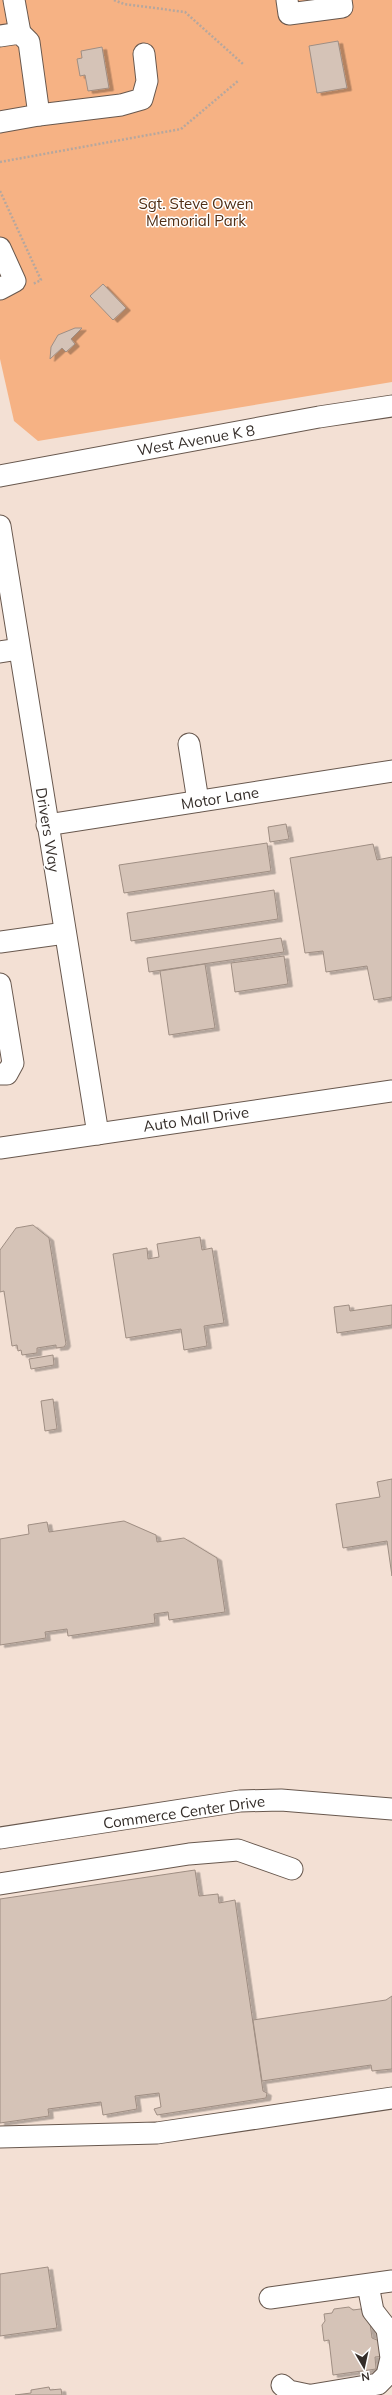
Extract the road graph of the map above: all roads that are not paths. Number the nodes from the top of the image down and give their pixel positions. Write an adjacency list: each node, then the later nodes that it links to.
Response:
1 (14, 0): 4 (street)
2 (287, 0): 3 (street)
3 (341, 0)
4 (10, 34): 6 (street)
5 (144, 54): 6 (street)
6 (39, 115): 7 (street)
7 (0, 122)
8 (0, 248): 9 (street)
9 (0, 289)
10 (392, 406): 11 (street, West Avenue K 8)
11 (0, 476)
12 (0, 526): 13 (street, Drivers Way)
13 (10, 651): 17 (street, Drivers Way)
14 (189, 744): 16 (street)
15 (392, 771): 16 (street, Motor Lane)
16 (198, 801): 17 (street, Motor Lane)
17 (47, 825): 18 (street, Drivers Way)
18 (65, 933): 19 (street); 23 (street, Drivers Way)
19 (0, 942)
20 (0, 984): 21 (street)
21 (0, 1074)
22 (392, 1092): 23 (street, Auto Mall Drive)
23 (98, 1134): 24 (street, Auto Mall Drive)
24 (0, 1148)
25 (392, 1809): 26 (street, Commerce Center Drive)
26 (0, 1838)
27 (292, 1869): 28 (street)
28 (0, 1884)
29 (392, 2098): 30 (street)
30 (0, 2137)
31 (392, 2281): 32 (street)
32 (368, 2285): 33 (street); 36 (street)
33 (270, 2298)
34 (282, 2385): 35 (street)
35 (308, 2395)
36 (312, 2395)

